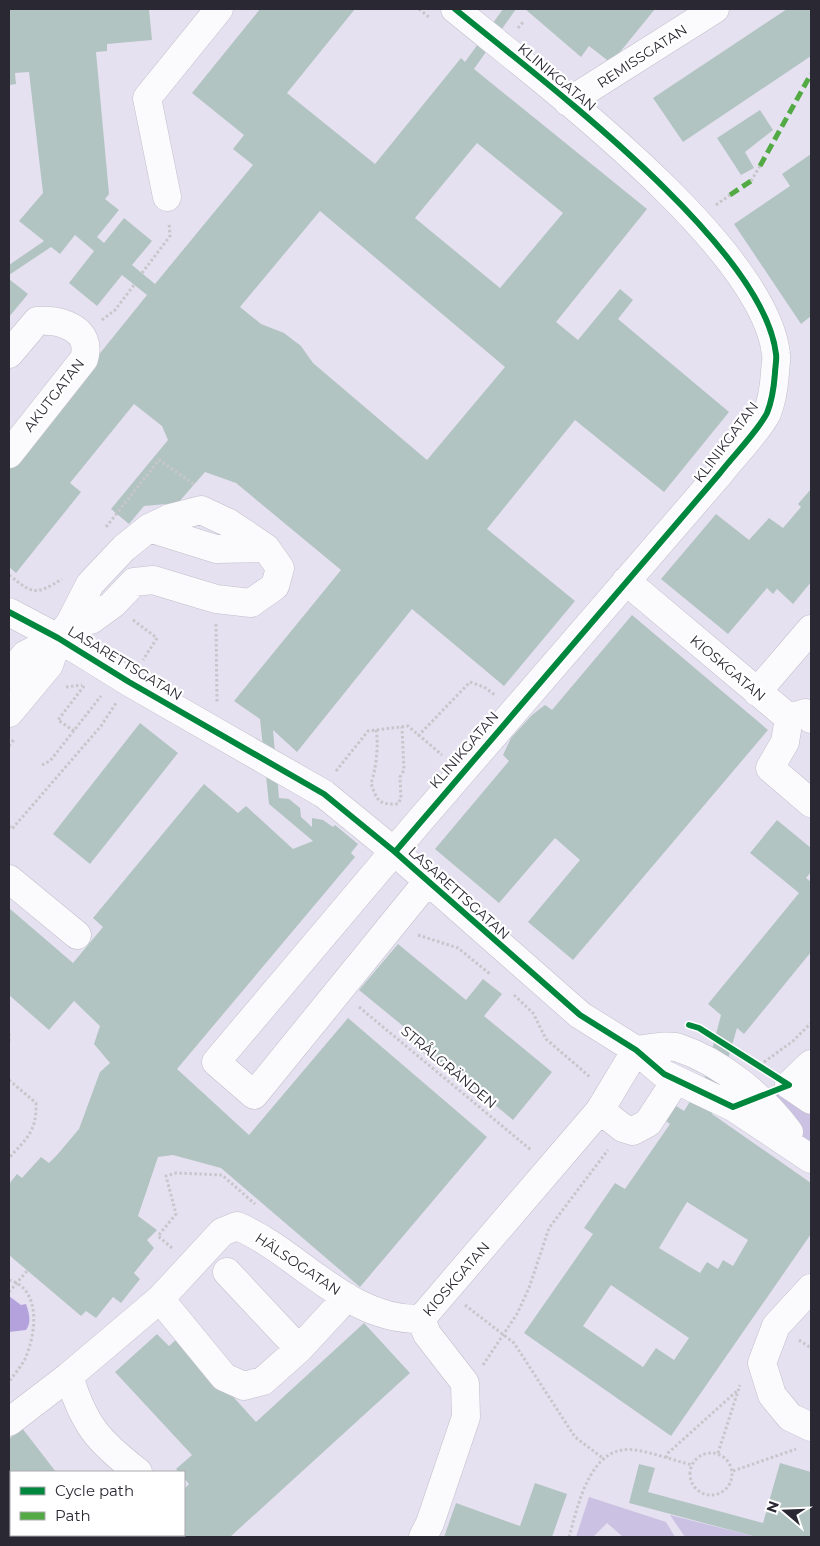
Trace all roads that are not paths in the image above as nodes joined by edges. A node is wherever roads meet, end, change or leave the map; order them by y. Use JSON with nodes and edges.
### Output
{"nodes":[{"id":1,"x":218,"y":9,"type":"edge"},
{"id":2,"x":715,"y":9,"type":"edge"},
{"id":3,"x":444,"y":15,"type":"edge"},
{"id":4,"x":568,"y":102,"type":"junction"},
{"id":5,"x":167,"y":196,"type":"road end"},
{"id":6,"x":9,"y":354,"type":"edge"},
{"id":7,"x":9,"y":454,"type":"edge"},
{"id":8,"x":626,"y":581,"type":"junction"},
{"id":9,"x":9,"y":612,"type":"edge"},
{"id":10,"x":64,"y":630,"type":"junction"},
{"id":11,"x":811,"y":630,"type":"edge"},
{"id":12,"x":9,"y":675,"type":"edge"},
{"id":13,"x":756,"y":692,"type":"junction"},
{"id":14,"x":9,"y":713,"type":"edge"},
{"id":15,"x":800,"y":718,"type":"edge"},
{"id":16,"x":811,"y":804,"type":"edge"},
{"id":17,"x":395,"y":852,"type":"junction"},
{"id":18,"x":9,"y":879,"type":"edge"},
{"id":19,"x":427,"y":882,"type":"junction"},
{"id":20,"x":77,"y":935,"type":"dead end"},
{"id":21,"x":636,"y":1050,"type":"junction"},
{"id":22,"x":811,"y":1064,"type":"edge"},
{"id":23,"x":676,"y":1080,"type":"junction"},
{"id":24,"x":794,"y":1089,"type":"edge"},
{"id":25,"x":600,"y":1110,"type":"junction"},
{"id":26,"x":808,"y":1156,"type":"edge"},
{"id":27,"x":227,"y":1272,"type":"dead end"},
{"id":28,"x":811,"y":1288,"type":"edge"},
{"id":29,"x":347,"y":1297,"type":"junction"},
{"id":30,"x":160,"y":1299,"type":"junction"},
{"id":31,"x":421,"y":1319,"type":"junction"},
{"id":32,"x":299,"y":1348,"type":"junction"},
{"id":33,"x":69,"y":1376,"type":"junction"},
{"id":34,"x":9,"y":1422,"type":"edge"},
{"id":35,"x":807,"y":1437,"type":"edge"},
{"id":36,"x":137,"y":1471,"type":"edge"},
{"id":37,"x":423,"y":1537,"type":"edge"}],
"edges":[{"from":1,"to":5,"type":"street"},
{"from":2,"to":4,"type":"street","name":"REMISSGATAN"},
{"from":3,"to":4,"type":"street","name":"KLINIKGATAN"},
{"from":4,"to":8,"type":"street","name":"KLINIKGATAN"},
{"from":6,"to":7,"type":"street","name":"AKUTGATAN"},
{"from":8,"to":13,"type":"street","name":"KIOSKGATAN"},
{"from":8,"to":17,"type":"street","name":"KLINIKGATAN"},
{"from":9,"to":10,"type":"street","name":"LASARETTSGATAN"},
{"from":10,"to":10,"type":"street"},
{"from":10,"to":12,"type":"street"},
{"from":10,"to":14,"type":"street"},
{"from":10,"to":17,"type":"street","name":"LASARETTSGATAN"},
{"from":11,"to":13,"type":"street"},
{"from":13,"to":15,"type":"street","name":"KIOSKGATAN"},
{"from":15,"to":16,"type":"street","name":"KIOSKGATAN"},
{"from":17,"to":19,"type":"street","name":"LASARETTSGATAN"},
{"from":17,"to":19,"type":"street","name":"KLINIKGATAN"},
{"from":18,"to":20,"type":"street"},
{"from":19,"to":21,"type":"street","name":"LASARETTSGATAN"},
{"from":21,"to":23,"type":"street","name":"LASARETTSGATAN"},
{"from":21,"to":25,"type":"street","name":"KIOSKGATAN"},
{"from":21,"to":26,"type":"street"},
{"from":22,"to":24,"type":"street"},
{"from":23,"to":25,"type":"street"},
{"from":23,"to":26,"type":"street","name":"LASARETTSGATAN"},
{"from":25,"to":31,"type":"street","name":"KIOSKGATAN"},
{"from":27,"to":32,"type":"street"},
{"from":28,"to":35,"type":"street"},
{"from":29,"to":30,"type":"street","name":"HÄLSOGATAN"},
{"from":29,"to":31,"type":"street","name":"HÄLSOGATAN"},
{"from":29,"to":32,"type":"street","name":"HÄLSOGATAN"},
{"from":30,"to":32,"type":"street","name":"HÄLSOGATAN"},
{"from":30,"to":33,"type":"street","name":"HÄLSOGATAN"},
{"from":31,"to":37,"type":"street","name":"KIOSKGATAN"},
{"from":33,"to":34,"type":"street","name":"HÄLSOGATAN"},
{"from":33,"to":36,"type":"street"}]}
